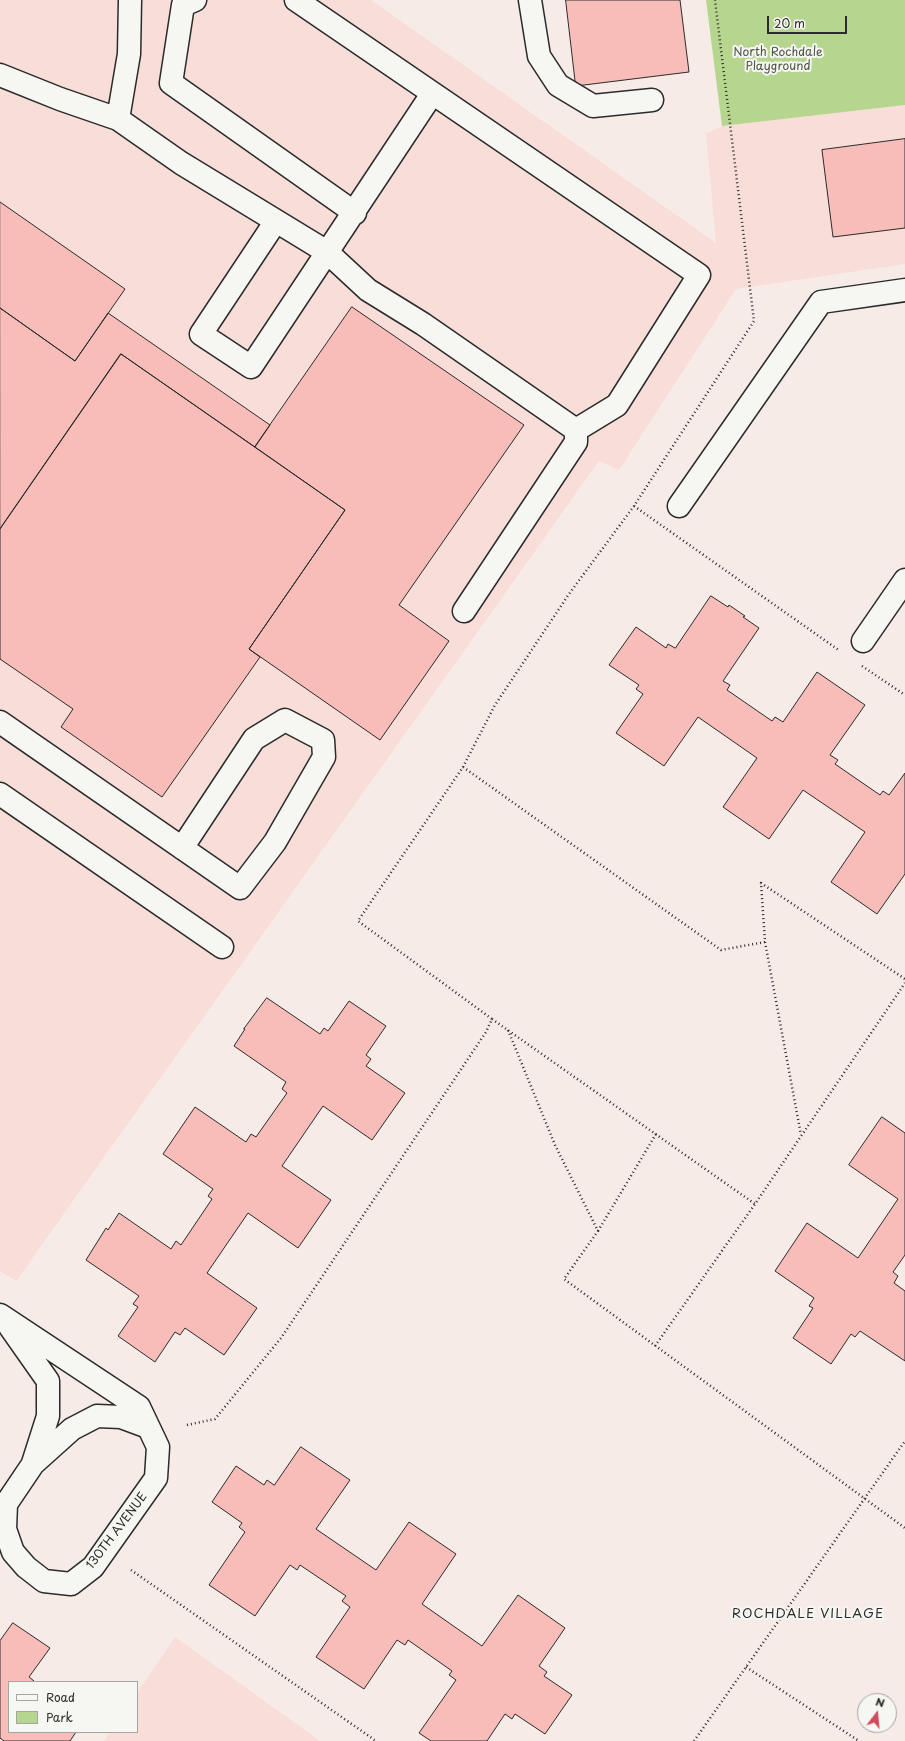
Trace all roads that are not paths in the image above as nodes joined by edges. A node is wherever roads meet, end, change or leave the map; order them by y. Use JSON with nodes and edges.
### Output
{"nodes":[{"id":1,"x":130,"y":0,"type":"edge"},
{"id":2,"x":195,"y":0,"type":"edge"},
{"id":3,"x":296,"y":0,"type":"edge"},
{"id":4,"x":530,"y":0,"type":"edge"},
{"id":5,"x":0,"y":75,"type":"edge"},
{"id":6,"x":432,"y":94,"type":"junction"},
{"id":7,"x":652,"y":100,"type":"dead end"},
{"id":8,"x":118,"y":119,"type":"junction"},
{"id":9,"x":355,"y":213,"type":"junction"},
{"id":10,"x":276,"y":221,"type":"junction"},
{"id":11,"x":327,"y":252,"type":"junction"},
{"id":12,"x":905,"y":290,"type":"edge"},
{"id":13,"x":576,"y":430,"type":"junction"},
{"id":14,"x":679,"y":506,"type":"dead end"},
{"id":15,"x":905,"y":580,"type":"edge"},
{"id":16,"x":464,"y":611,"type":"dead end"},
{"id":17,"x":863,"y":641,"type":"dead end"},
{"id":18,"x":0,"y":722,"type":"edge"},
{"id":19,"x":1,"y":797,"type":"edge"},
{"id":20,"x":182,"y":848,"type":"junction"},
{"id":21,"x":222,"y":947,"type":"dead end"},
{"id":22,"x":1,"y":1316,"type":"edge"},
{"id":23,"x":148,"y":1427,"type":"junction"},
{"id":24,"x":33,"y":1464,"type":"junction"}],
"edges":[{"from":1,"to":8,"type":"street"},
{"from":2,"to":9,"type":"street"},
{"from":3,"to":6,"type":"street"},
{"from":4,"to":7,"type":"street"},
{"from":5,"to":8,"type":"street"},
{"from":6,"to":9,"type":"street"},
{"from":6,"to":13,"type":"street"},
{"from":8,"to":10,"type":"street"},
{"from":9,"to":11,"type":"street"},
{"from":10,"to":11,"type":"street"},
{"from":10,"to":11,"type":"street"},
{"from":11,"to":13,"type":"street"},
{"from":12,"to":14,"type":"street"},
{"from":13,"to":16,"type":"street"},
{"from":15,"to":17,"type":"street"},
{"from":18,"to":20,"type":"street"},
{"from":19,"to":21,"type":"street"},
{"from":20,"to":20,"type":"street"},
{"from":22,"to":23,"type":"street","name":"130TH AVENUE"},
{"from":22,"to":24,"type":"street","name":"130TH AVENUE"},
{"from":23,"to":24,"type":"street","name":"130TH AVENUE"},
{"from":23,"to":24,"type":"street","name":"130TH AVENUE"}]}
